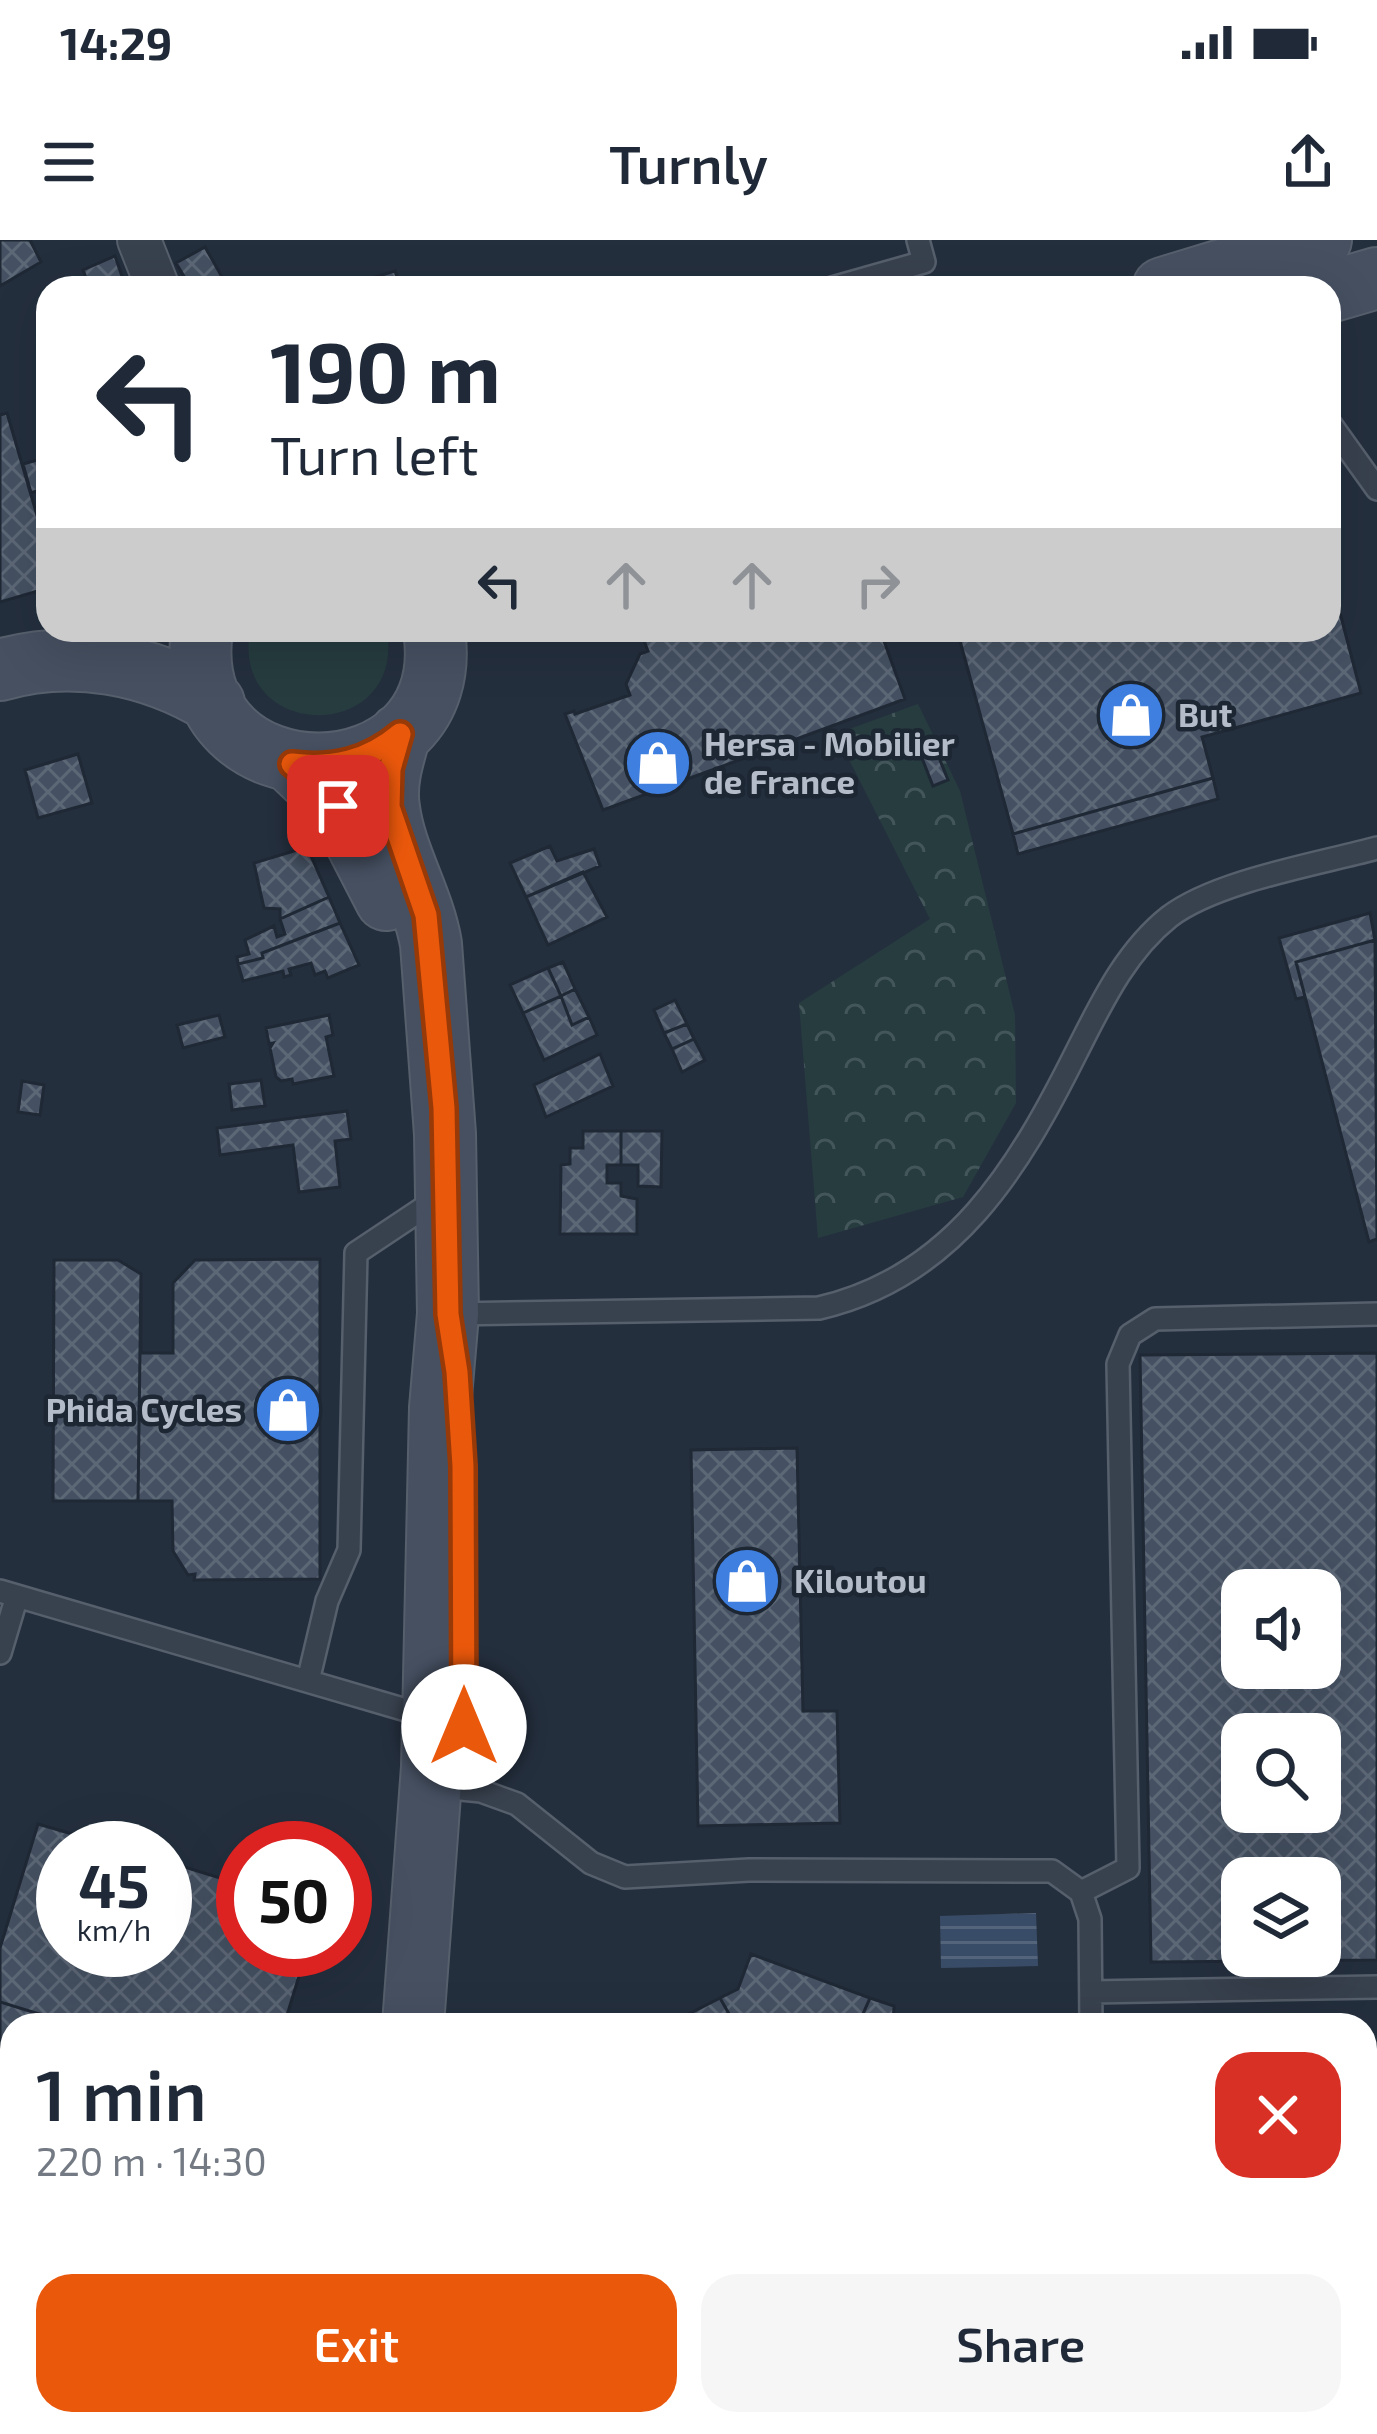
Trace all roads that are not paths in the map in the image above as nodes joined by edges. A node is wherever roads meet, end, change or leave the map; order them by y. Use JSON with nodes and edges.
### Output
{"nodes":[{"id":1,"x":140,"y":240,"type":"edge"},
{"id":2,"x":918,"y":240,"type":"edge"},
{"id":3,"x":1322,"y":240,"type":"edge"},
{"id":4,"x":154,"y":276,"type":"edge"},
{"id":5,"x":874,"y":276,"type":"edge"},
{"id":6,"x":1203,"y":276,"type":"edge"},
{"id":7,"x":1377,"y":278,"type":"edge"},
{"id":8,"x":1341,"y":288,"type":"edge"},
{"id":9,"x":1341,"y":439,"type":"edge"},
{"id":10,"x":1377,"y":489,"type":"edge"},
{"id":11,"x":36,"y":636,"type":"edge"},
{"id":12,"x":202,"y":642,"type":"edge"},
{"id":13,"x":435,"y":642,"type":"edge"},
{"id":14,"x":0,"y":645,"type":"edge"},
{"id":15,"x":111,"y":666,"type":"junction"},
{"id":16,"x":0,"y":670,"type":"edge"},
{"id":17,"x":0,"y":693,"type":"edge"},
{"id":18,"x":214,"y":703,"type":"junction"},
{"id":19,"x":400,"y":734,"type":"junction"},
{"id":20,"x":292,"y":764,"type":"junction"},
{"id":21,"x":1377,"y":848,"type":"edge"},
{"id":22,"x":435,"y":1022,"type":"junction"},
{"id":23,"x":447,"y":1193,"type":"junction"},
{"id":24,"x":448,"y":1314,"type":"junction"},
{"id":25,"x":1377,"y":1314,"type":"edge"},
{"id":26,"x":8,"y":1593,"type":"edge"},
{"id":27,"x":0,"y":1653,"type":"edge"},
{"id":28,"x":308,"y":1682,"type":"junction"},
{"id":29,"x":449,"y":1723,"type":"junction"},
{"id":30,"x":446,"y":1787,"type":"junction"},
{"id":31,"x":1081,"y":1892,"type":"junction"},
{"id":32,"x":1377,"y":1987,"type":"edge"},
{"id":33,"x":1091,"y":1992,"type":"junction"},
{"id":34,"x":415,"y":2013,"type":"edge"},
{"id":35,"x":444,"y":2013,"type":"edge"},
{"id":36,"x":1091,"y":2013,"type":"edge"}],
"edges":[{"from":1,"to":4,"type":"street"},
{"from":2,"to":5,"type":"lane"},
{"from":3,"to":6,"type":"main road"},
{"from":7,"to":8,"type":"main road"},
{"from":9,"to":10,"type":"lane"},
{"from":11,"to":14,"type":"main road"},
{"from":12,"to":18,"type":"main road"},
{"from":13,"to":19,"type":"main road"},
{"from":15,"to":16,"type":"main road"},
{"from":15,"to":17,"type":"lane"},
{"from":15,"to":18,"type":"main road"},
{"from":18,"to":20,"type":"main road"},
{"from":19,"to":20,"type":"main road"},
{"from":19,"to":22,"type":"main road"},
{"from":20,"to":22,"type":"main road"},
{"from":21,"to":24,"type":"lane"},
{"from":22,"to":23,"type":"main road"},
{"from":23,"to":24,"type":"main road"},
{"from":23,"to":28,"type":"lane"},
{"from":24,"to":29,"type":"main road"},
{"from":25,"to":31,"type":"lane"},
{"from":26,"to":27,"type":"lane"},
{"from":26,"to":28,"type":"lane"},
{"from":28,"to":29,"type":"lane"},
{"from":29,"to":30,"type":"main road"},
{"from":30,"to":31,"type":"lane"},
{"from":30,"to":34,"type":"main road"},
{"from":30,"to":35,"type":"main road"},
{"from":31,"to":33,"type":"lane"},
{"from":32,"to":33,"type":"lane"},
{"from":33,"to":36,"type":"lane"}]}
